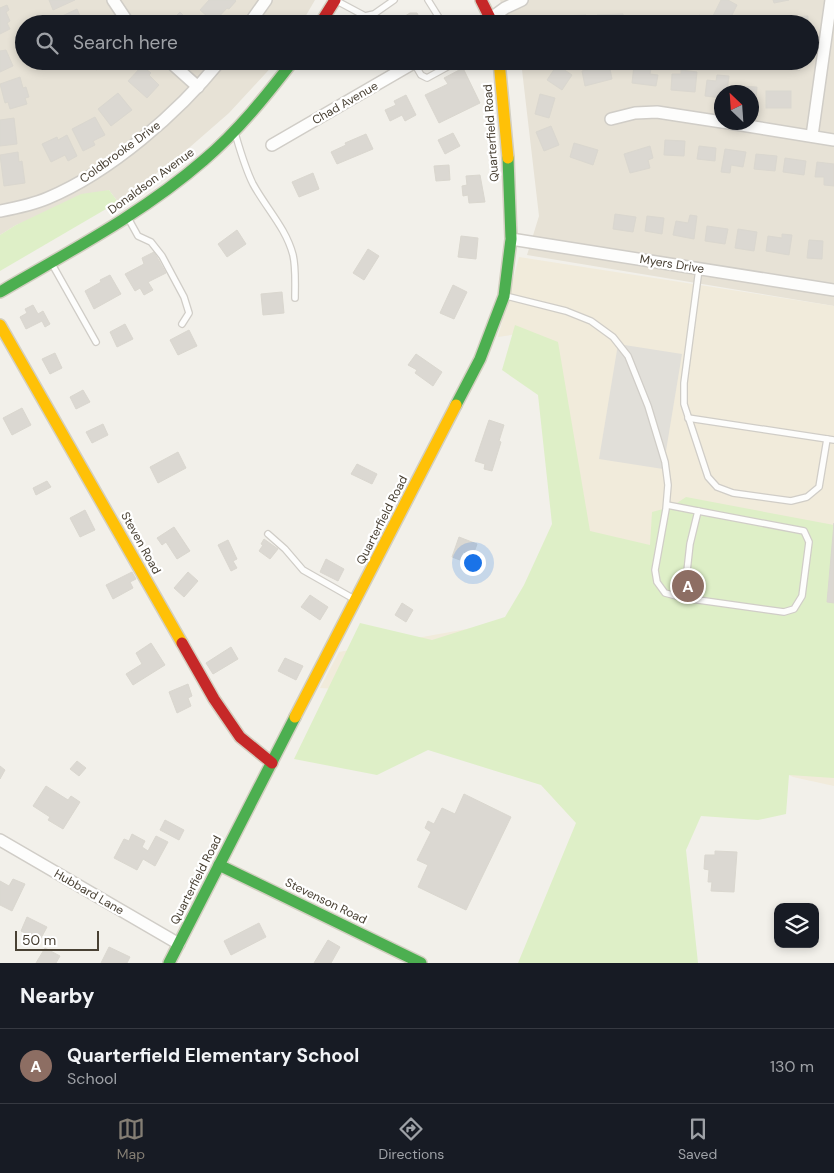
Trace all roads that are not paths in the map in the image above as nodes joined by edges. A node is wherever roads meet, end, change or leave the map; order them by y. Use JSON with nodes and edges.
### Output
{"nodes":[{"id":1,"x":113,"y":0,"type":"edge"},
{"id":2,"x":266,"y":0,"type":"edge"},
{"id":3,"x":335,"y":0,"type":"edge"},
{"id":4,"x":394,"y":0,"type":"edge"},
{"id":5,"x":428,"y":0,"type":"edge"},
{"id":6,"x":481,"y":0,"type":"edge"},
{"id":7,"x":522,"y":0,"type":"edge"},
{"id":8,"x":831,"y":0,"type":"edge"},
{"id":9,"x":123,"y":15,"type":"edge"},
{"id":10,"x":255,"y":15,"type":"edge"},
{"id":11,"x":326,"y":15,"type":"edge"},
{"id":12,"x":363,"y":15,"type":"edge"},
{"id":13,"x":370,"y":15,"type":"edge"},
{"id":14,"x":437,"y":15,"type":"edge"},
{"id":15,"x":486,"y":15,"type":"edge"},
{"id":16,"x":498,"y":15,"type":"edge"},
{"id":17,"x":179,"y":70,"type":"edge"},
{"id":18,"x":212,"y":70,"type":"edge"},
{"id":19,"x":286,"y":70,"type":"edge"},
{"id":20,"x":402,"y":70,"type":"edge"},
{"id":21,"x":419,"y":70,"type":"edge"},
{"id":22,"x":442,"y":70,"type":"edge"},
{"id":23,"x":498,"y":70,"type":"edge"},
{"id":24,"x":198,"y":87,"type":"junction"},
{"id":25,"x":611,"y":119,"type":"dead end"},
{"id":26,"x":714,"y":121,"type":"edge"},
{"id":27,"x":759,"y":128,"type":"edge"},
{"id":28,"x":234,"y":131,"type":"junction"},
{"id":29,"x":812,"y":136,"type":"junction"},
{"id":30,"x":834,"y":140,"type":"edge"},
{"id":31,"x":272,"y":144,"type":"dead end"},
{"id":32,"x":0,"y":211,"type":"edge"},
{"id":33,"x":127,"y":216,"type":"junction"},
{"id":34,"x":510,"y":239,"type":"junction"},
{"id":35,"x":51,"y":262,"type":"junction"},
{"id":36,"x":699,"y":269,"type":"junction"},
{"id":37,"x":834,"y":290,"type":"edge"},
{"id":38,"x":0,"y":292,"type":"edge"},
{"id":39,"x":504,"y":296,"type":"junction"},
{"id":40,"x":295,"y":298,"type":"dead end"},
{"id":41,"x":182,"y":324,"type":"dead end"},
{"id":42,"x":0,"y":325,"type":"edge"},
{"id":43,"x":96,"y":342,"type":"dead end"},
{"id":44,"x":688,"y":418,"type":"junction"},
{"id":45,"x":827,"y":439,"type":"junction"},
{"id":46,"x":834,"y":440,"type":"edge"},
{"id":47,"x":666,"y":505,"type":"junction"},
{"id":48,"x":698,"y":511,"type":"junction"},
{"id":49,"x":268,"y":534,"type":"dead end"},
{"id":50,"x":684,"y":598,"type":"junction"},
{"id":51,"x":356,"y":600,"type":"junction"},
{"id":52,"x":272,"y":763,"type":"junction"},
{"id":53,"x":0,"y":840,"type":"edge"},
{"id":54,"x":220,"y":865,"type":"junction"},
{"id":55,"x":179,"y":944,"type":"junction"},
{"id":56,"x":169,"y":963,"type":"edge"},
{"id":57,"x":421,"y":963,"type":"edge"}],
"edges":[{"from":1,"to":9,"type":"street"},
{"from":2,"to":10,"type":"street"},
{"from":3,"to":11,"type":"street"},
{"from":3,"to":12,"type":"lane"},
{"from":4,"to":13,"type":"lane"},
{"from":5,"to":14,"type":"lane"},
{"from":6,"to":15,"type":"street"},
{"from":7,"to":16,"type":"street"},
{"from":8,"to":29,"type":"street"},
{"from":17,"to":24,"type":"street"},
{"from":18,"to":24,"type":"street","name":"Coldbrooke Drive"},
{"from":19,"to":28,"type":"street","name":"Donaldson Avenue"},
{"from":20,"to":31,"type":"street","name":"Chad Avenue"},
{"from":21,"to":22,"type":"lane"},
{"from":23,"to":34,"type":"street","name":"Quarterfield Road"},
{"from":24,"to":32,"type":"street","name":"Coldbrooke Drive"},
{"from":25,"to":26,"type":"street"},
{"from":27,"to":29,"type":"street"},
{"from":28,"to":33,"type":"street","name":"Donaldson Avenue"},
{"from":28,"to":40,"type":"lane"},
{"from":29,"to":30,"type":"street"},
{"from":33,"to":35,"type":"street","name":"Donaldson Avenue"},
{"from":33,"to":41,"type":"lane"},
{"from":34,"to":36,"type":"street","name":"Myers Drive"},
{"from":34,"to":39,"type":"street","name":"Quarterfield Road"},
{"from":35,"to":38,"type":"street","name":"Donaldson Avenue"},
{"from":35,"to":43,"type":"lane"},
{"from":36,"to":37,"type":"street","name":"Myers Drive"},
{"from":36,"to":44,"type":"lane"},
{"from":39,"to":47,"type":"lane"},
{"from":39,"to":51,"type":"street","name":"Quarterfield Road"},
{"from":42,"to":52,"type":"street","name":"Steven Road"},
{"from":44,"to":45,"type":"lane"},
{"from":44,"to":45,"type":"lane"},
{"from":45,"to":46,"type":"lane"},
{"from":47,"to":48,"type":"lane"},
{"from":47,"to":50,"type":"lane"},
{"from":48,"to":50,"type":"lane"},
{"from":48,"to":50,"type":"lane"},
{"from":49,"to":51,"type":"lane"},
{"from":51,"to":52,"type":"street","name":"Quarterfield Road"},
{"from":52,"to":54,"type":"street","name":"Quarterfield Road"},
{"from":53,"to":55,"type":"street","name":"Hubbard Lane"},
{"from":54,"to":55,"type":"street","name":"Quarterfield Road"},
{"from":54,"to":57,"type":"street","name":"Stevenson Road"},
{"from":55,"to":56,"type":"street","name":"Quarterfield Road"}]}
